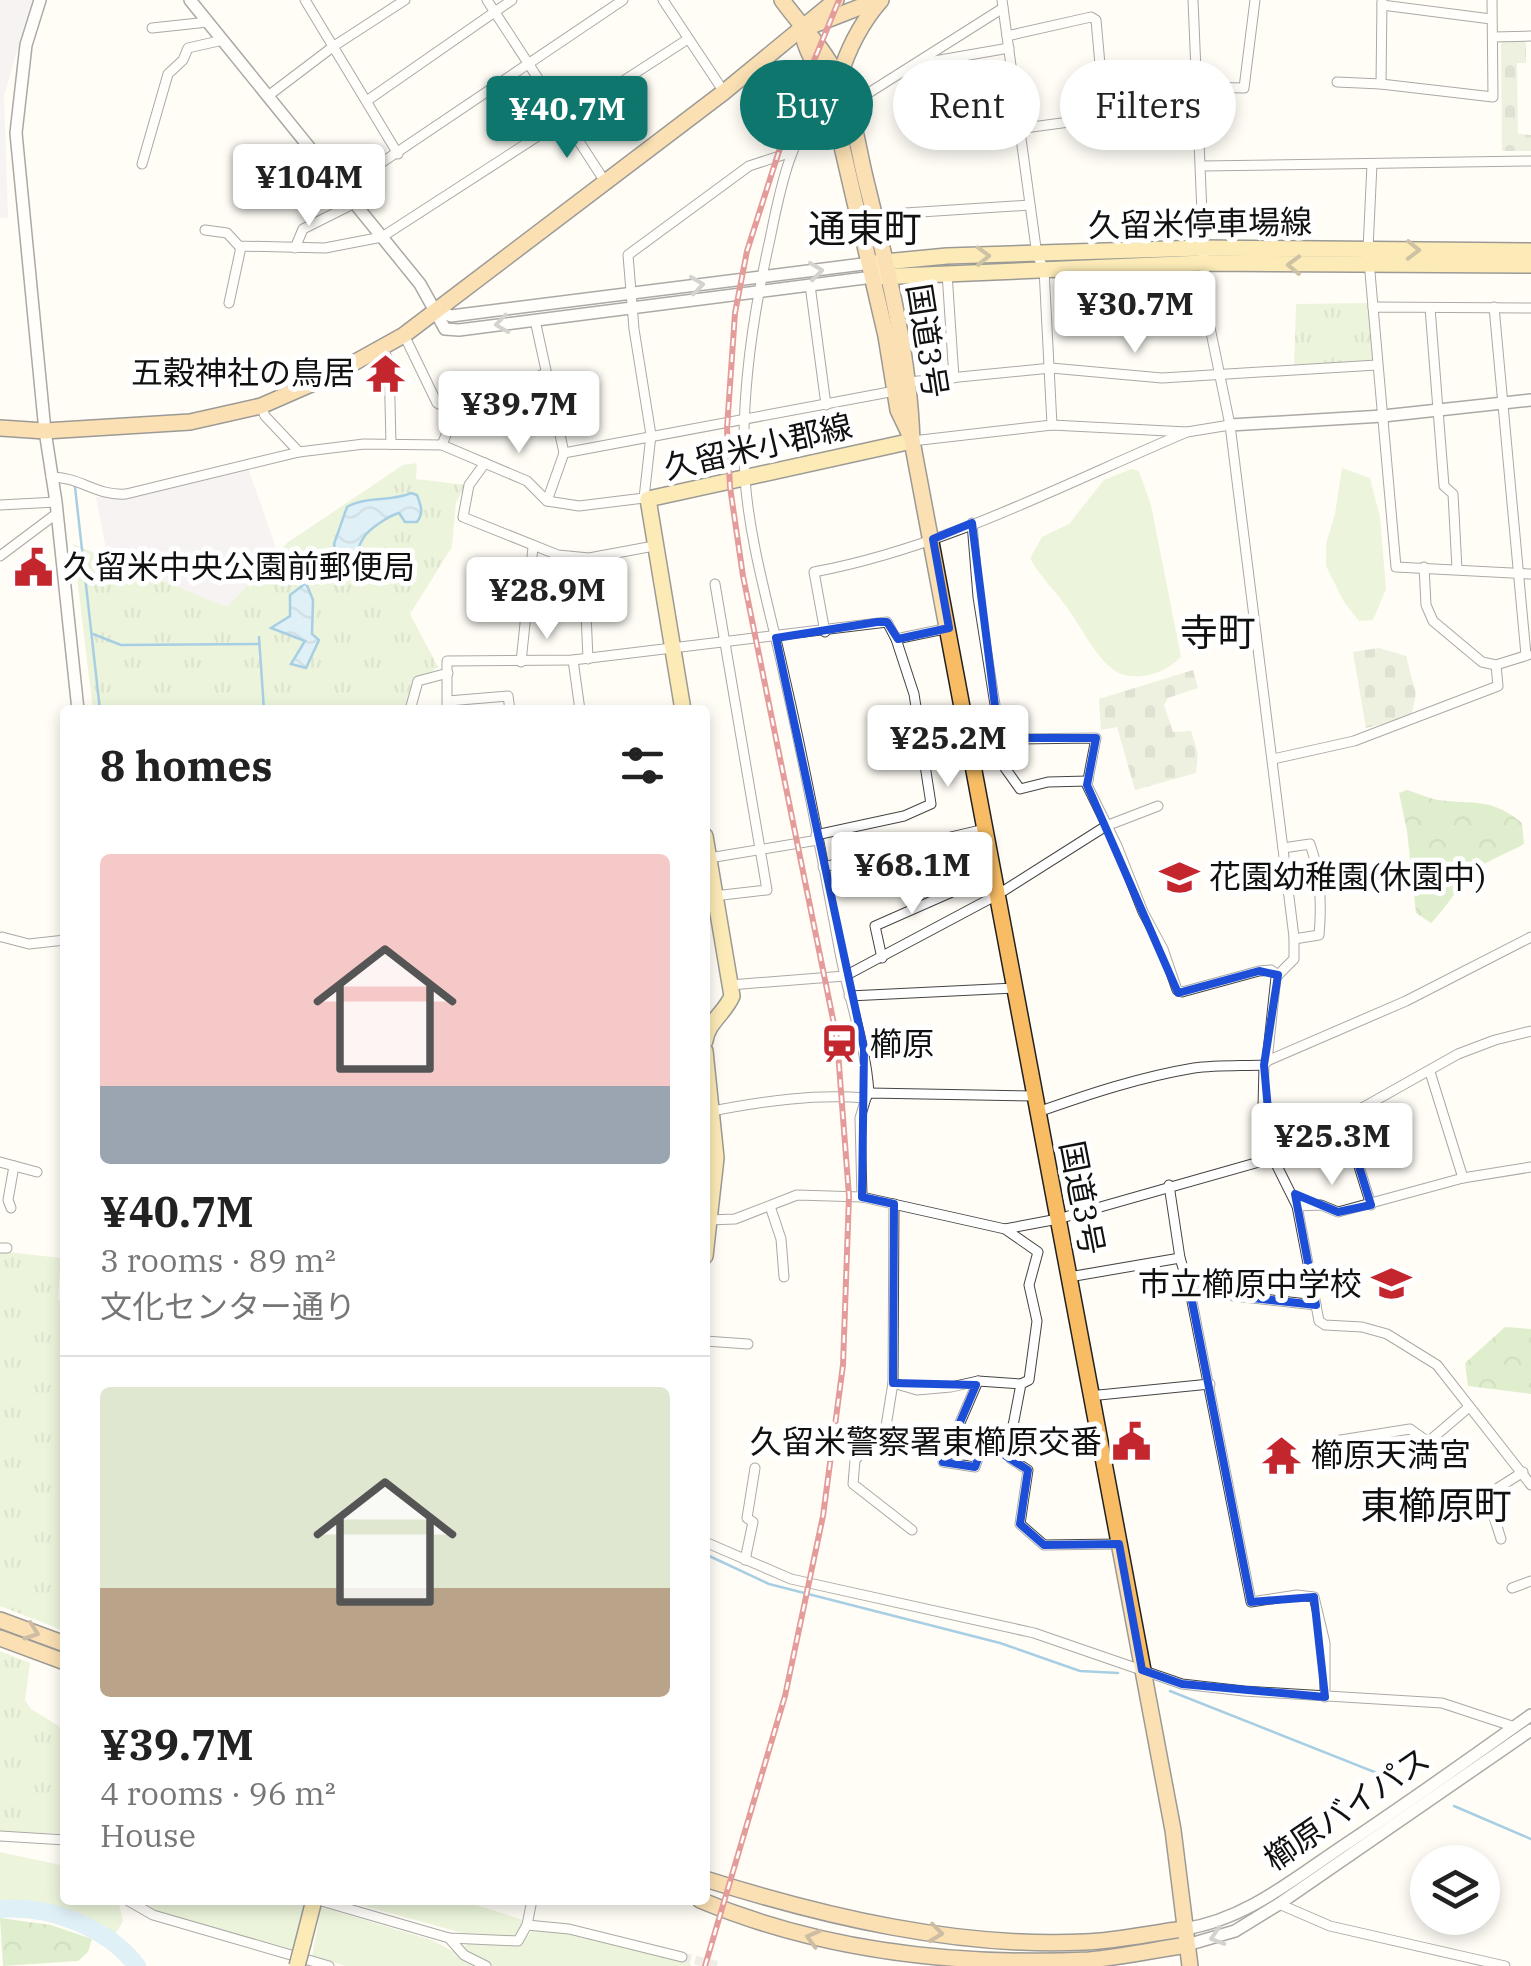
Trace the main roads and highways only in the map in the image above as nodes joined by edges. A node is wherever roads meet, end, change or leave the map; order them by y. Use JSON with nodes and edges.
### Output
{"nodes":[{"id":1,"x":782,"y":0,"type":"edge"},
{"id":2,"x":836,"y":0,"type":"edge"},
{"id":3,"x":880,"y":0,"type":"edge"},
{"id":4,"x":802,"y":29,"type":"junction"},
{"id":5,"x":827,"y":60,"type":"edge"},
{"id":6,"x":844,"y":60,"type":"edge"},
{"id":7,"x":858,"y":150,"type":"edge"},
{"id":8,"x":1531,"y":251,"type":"edge"},
{"id":9,"x":1203,"y":256,"type":"junction"},
{"id":10,"x":1040,"y":262,"type":"junction"},
{"id":11,"x":1531,"y":265,"type":"edge"},
{"id":12,"x":879,"y":269,"type":"junction"},
{"id":13,"x":0,"y":428,"type":"edge"},
{"id":14,"x":912,"y":441,"type":"junction"},
{"id":15,"x":682,"y":705,"type":"edge"},
{"id":16,"x":710,"y":896,"type":"edge"},
{"id":17,"x":713,"y":931,"type":"edge"},
{"id":18,"x":710,"y":1026,"type":"edge"},
{"id":19,"x":710,"y":1102,"type":"edge"},
{"id":20,"x":710,"y":1211,"type":"edge"},
{"id":21,"x":0,"y":1620,"type":"edge"},
{"id":22,"x":0,"y":1638,"type":"edge"},
{"id":23,"x":60,"y":1642,"type":"edge"},
{"id":24,"x":60,"y":1660,"type":"edge"},
{"id":25,"x":710,"y":1880,"type":"edge"},
{"id":26,"x":710,"y":1903,"type":"edge"},
{"id":27,"x":314,"y":1905,"type":"edge"},
{"id":28,"x":1186,"y":1937,"type":"junction"},
{"id":29,"x":297,"y":1966,"type":"edge"},
{"id":30,"x":1190,"y":1966,"type":"edge"}],
"edges":[{"from":1,"to":4,"type":"highway","name":"国道3号"},
{"from":2,"to":4,"type":"highway"},
{"from":3,"to":4,"type":"highway"},
{"from":3,"to":6,"type":"highway"},
{"from":4,"to":5,"type":"highway","name":"国道3号"},
{"from":4,"to":12,"type":"highway","name":"国道3号"},
{"from":4,"to":13,"type":"highway"},
{"from":7,"to":12,"type":"highway","name":"国道3号"},
{"from":9,"to":8,"type":"main road","name":"久留米停車場線","one_way":true},
{"from":9,"to":10,"type":"main road","name":"久留米停車場線"},
{"from":11,"to":9,"type":"main road","name":"久留米停車場線","one_way":true},
{"from":12,"to":10,"type":"main road","name":"久留米停車場線","one_way":true},
{"from":10,"to":12,"type":"main road","name":"久留米停車場線"},
{"from":12,"to":14,"type":"highway","name":"国道3号"},
{"from":14,"to":15,"type":"main road","name":"久留米小郡線"},
{"from":14,"to":28,"type":"highway","name":"国道3号"},
{"from":16,"to":17,"type":"main road"},
{"from":17,"to":18,"type":"main road"},
{"from":19,"to":20,"type":"main road"},
{"from":21,"to":23,"type":"highway","one_way":true},
{"from":22,"to":24,"type":"highway"},
{"from":25,"to":28,"type":"highway","one_way":true},
{"from":28,"to":26,"type":"highway","one_way":true},
{"from":27,"to":29,"type":"main road","bridge":true},
{"from":28,"to":30,"type":"highway","name":"国道3号"}]}
